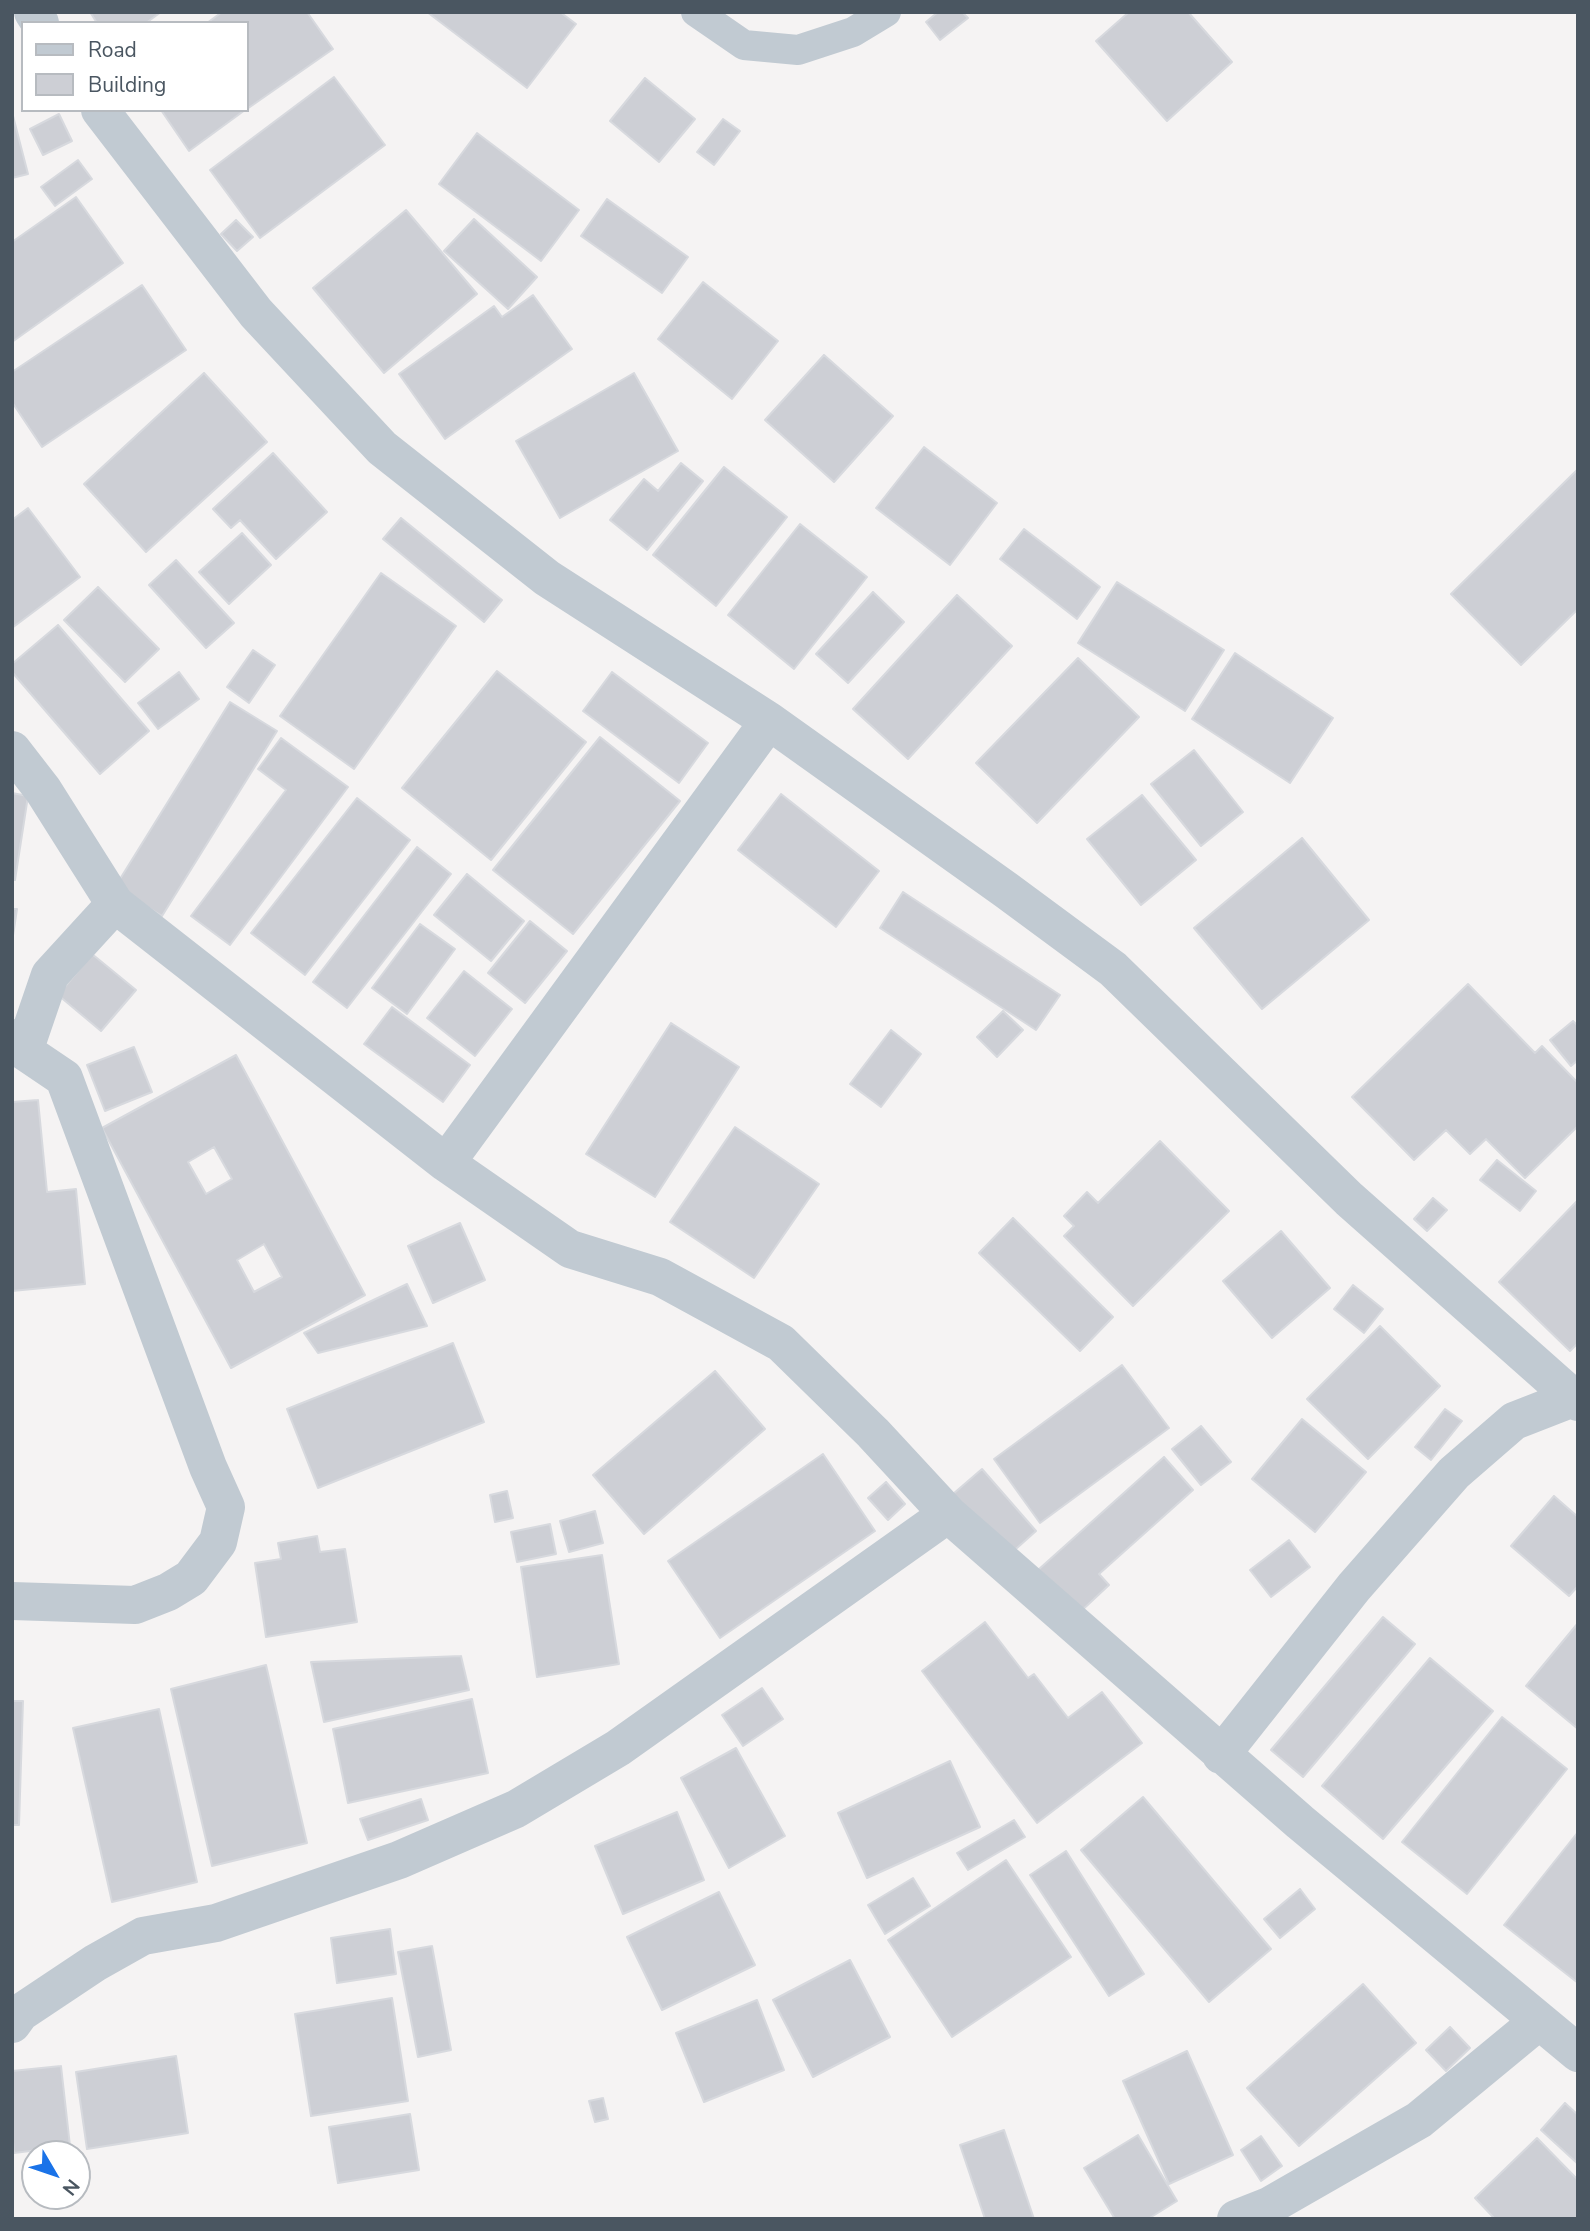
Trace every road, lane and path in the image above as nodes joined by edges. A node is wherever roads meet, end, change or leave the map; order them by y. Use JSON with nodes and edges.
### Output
{"nodes":[{"id":1,"x":696,"y":12,"type":"edge"},
{"id":2,"x":886,"y":12,"type":"edge"},
{"id":3,"x":102,"y":112,"type":"edge"},
{"id":4,"x":769,"y":721,"type":"junction"},
{"id":5,"x":12,"y":750,"type":"edge"},
{"id":6,"x":115,"y":904,"type":"junction"},
{"id":7,"x":18,"y":1045,"type":"edge"},
{"id":8,"x":446,"y":1163,"type":"junction"},
{"id":9,"x":1576,"y":1398,"type":"edge"},
{"id":10,"x":948,"y":1514,"type":"junction"},
{"id":11,"x":12,"y":1601,"type":"edge"},
{"id":12,"x":1222,"y":1755,"type":"junction"},
{"id":13,"x":1539,"y":2021,"type":"junction"},
{"id":14,"x":12,"y":2024,"type":"edge"},
{"id":15,"x":1578,"y":2053,"type":"edge"},
{"id":16,"x":1259,"y":2214,"type":"edge"}],
"edges":[{"from":1,"to":2,"type":"lane"},
{"from":3,"to":4,"type":"street"},
{"from":4,"to":8,"type":"street"},
{"from":4,"to":9,"type":"street"},
{"from":5,"to":6,"type":"street"},
{"from":6,"to":7,"type":"street"},
{"from":6,"to":8,"type":"street"},
{"from":7,"to":11,"type":"street"},
{"from":8,"to":10,"type":"street"},
{"from":9,"to":12,"type":"street"},
{"from":10,"to":12,"type":"street"},
{"from":10,"to":14,"type":"street"},
{"from":12,"to":13,"type":"street"},
{"from":13,"to":15,"type":"street"},
{"from":13,"to":16,"type":"street"}]}
